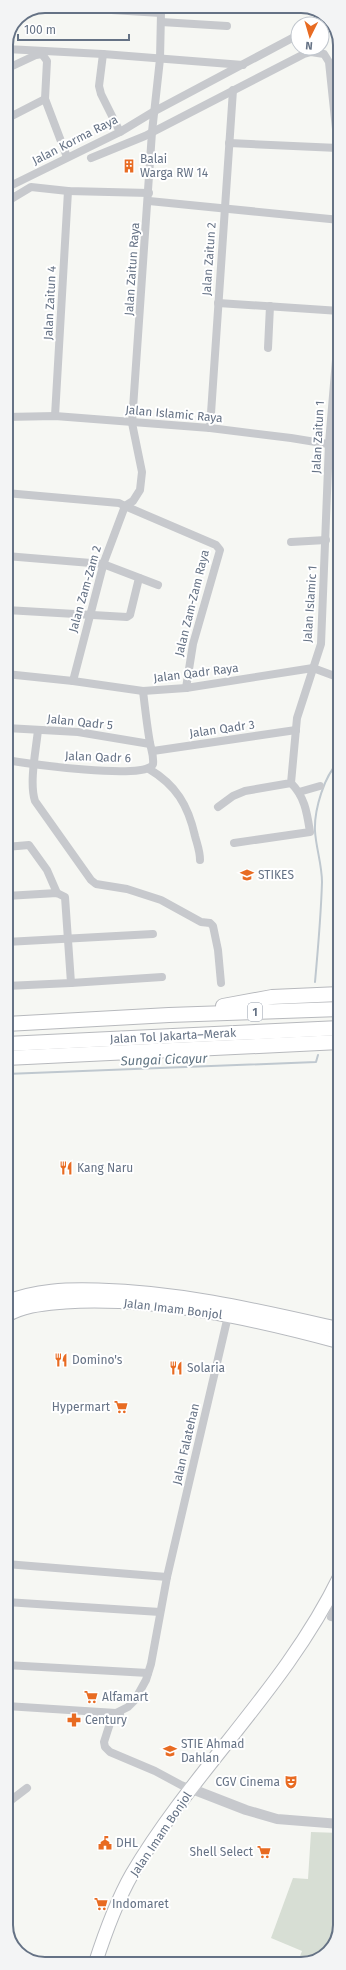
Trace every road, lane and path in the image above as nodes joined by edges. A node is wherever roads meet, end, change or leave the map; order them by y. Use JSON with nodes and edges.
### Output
{"nodes":[{"id":1,"x":161,"y":13,"type":"edge"},
{"id":2,"x":166,"y":13,"type":"edge"},
{"id":3,"x":227,"y":26,"type":"dead end"},
{"id":4,"x":290,"y":39,"type":"edge"},
{"id":5,"x":13,"y":50,"type":"edge"},
{"id":6,"x":42,"y":53,"type":"junction"},
{"id":7,"x":103,"y":54,"type":"junction"},
{"id":8,"x":159,"y":58,"type":"junction"},
{"id":9,"x":244,"y":65,"type":"junction"},
{"id":10,"x":13,"y":66,"type":"edge"},
{"id":11,"x":233,"y":90,"type":"junction"},
{"id":12,"x":333,"y":96,"type":"edge"},
{"id":13,"x":45,"y":99,"type":"junction"},
{"id":14,"x":155,"y":113,"type":"junction"},
{"id":15,"x":13,"y":115,"type":"edge"},
{"id":16,"x":120,"y":132,"type":"junction"},
{"id":17,"x":152,"y":132,"type":"junction"},
{"id":18,"x":229,"y":143,"type":"junction"},
{"id":19,"x":333,"y":148,"type":"edge"},
{"id":20,"x":68,"y":157,"type":"junction"},
{"id":21,"x":91,"y":158,"type":"dead end"},
{"id":22,"x":13,"y":184,"type":"edge"},
{"id":23,"x":68,"y":191,"type":"junction"},
{"id":24,"x":149,"y":197,"type":"junction"},
{"id":25,"x":13,"y":198,"type":"edge"},
{"id":26,"x":225,"y":207,"type":"junction"},
{"id":27,"x":333,"y":219,"type":"edge"},
{"id":28,"x":218,"y":303,"type":"junction"},
{"id":29,"x":270,"y":306,"type":"junction"},
{"id":30,"x":333,"y":310,"type":"edge"},
{"id":31,"x":268,"y":348,"type":"dead end"},
{"id":32,"x":333,"y":395,"type":"edge"},
{"id":33,"x":55,"y":416,"type":"junction"},
{"id":34,"x":13,"y":417,"type":"edge"},
{"id":35,"x":132,"y":423,"type":"junction"},
{"id":36,"x":210,"y":428,"type":"junction"},
{"id":37,"x":329,"y":443,"type":"junction"},
{"id":38,"x":333,"y":444,"type":"edge"},
{"id":39,"x":13,"y":494,"type":"edge"},
{"id":40,"x":126,"y":506,"type":"junction"},
{"id":41,"x":326,"y":540,"type":"junction"},
{"id":42,"x":291,"y":542,"type":"dead end"},
{"id":43,"x":13,"y":557,"type":"edge"},
{"id":44,"x":103,"y":564,"type":"junction"},
{"id":45,"x":139,"y":578,"type":"junction"},
{"id":46,"x":158,"y":585,"type":"dead end"},
{"id":47,"x":13,"y":610,"type":"edge"},
{"id":48,"x":90,"y":616,"type":"junction"},
{"id":49,"x":312,"y":668,"type":"junction"},
{"id":50,"x":13,"y":675,"type":"edge"},
{"id":51,"x":333,"y":676,"type":"edge"},
{"id":52,"x":73,"y":681,"type":"junction"},
{"id":53,"x":186,"y":688,"type":"junction"},
{"id":54,"x":143,"y":691,"type":"junction"},
{"id":55,"x":13,"y":728,"type":"edge"},
{"id":56,"x":38,"y":730,"type":"junction"},
{"id":57,"x":296,"y":730,"type":"junction"},
{"id":58,"x":151,"y":748,"type":"junction"},
{"id":59,"x":13,"y":761,"type":"edge"},
{"id":60,"x":37,"y":766,"type":"junction"},
{"id":61,"x":151,"y":766,"type":"junction"},
{"id":62,"x":291,"y":783,"type":"junction"},
{"id":63,"x":320,"y":786,"type":"dead end"},
{"id":64,"x":299,"y":792,"type":"junction"},
{"id":65,"x":218,"y":807,"type":"dead end"},
{"id":66,"x":234,"y":843,"type":"dead end"},
{"id":67,"x":13,"y":845,"type":"edge"},
{"id":68,"x":200,"y":860,"type":"dead end"},
{"id":69,"x":57,"y":893,"type":"junction"},
{"id":70,"x":13,"y":896,"type":"edge"},
{"id":71,"x":154,"y":934,"type":"dead end"},
{"id":72,"x":69,"y":940,"type":"junction"},
{"id":73,"x":13,"y":942,"type":"edge"},
{"id":74,"x":162,"y":977,"type":"dead end"},
{"id":75,"x":72,"y":982,"type":"junction"},
{"id":76,"x":222,"y":983,"type":"dead end"},
{"id":77,"x":13,"y":986,"type":"edge"},
{"id":78,"x":333,"y":994,"type":"edge"},
{"id":79,"x":333,"y":1009,"type":"edge"},
{"id":80,"x":169,"y":1015,"type":"junction"},
{"id":81,"x":13,"y":1024,"type":"edge"},
{"id":82,"x":333,"y":1028,"type":"edge"},
{"id":83,"x":333,"y":1042,"type":"edge"},
{"id":84,"x":13,"y":1044,"type":"edge"},
{"id":85,"x":272,"y":1045,"type":"junction"},
{"id":86,"x":333,"y":1047,"type":"edge"},
{"id":87,"x":13,"y":1058,"type":"edge"},
{"id":88,"x":157,"y":1299,"type":"junction"},
{"id":89,"x":13,"y":1310,"type":"edge"},
{"id":90,"x":228,"y":1316,"type":"junction"},
{"id":91,"x":333,"y":1327,"type":"edge"},
{"id":92,"x":333,"y":1340,"type":"edge"},
{"id":93,"x":13,"y":1565,"type":"edge"},
{"id":94,"x":167,"y":1577,"type":"junction"},
{"id":95,"x":13,"y":1602,"type":"edge"},
{"id":96,"x":333,"y":1602,"type":"edge"},
{"id":97,"x":159,"y":1612,"type":"junction"},
{"id":98,"x":325,"y":1617,"type":"junction"},
{"id":99,"x":333,"y":1618,"type":"edge"},
{"id":100,"x":13,"y":1665,"type":"edge"},
{"id":101,"x":147,"y":1673,"type":"junction"},
{"id":102,"x":13,"y":1706,"type":"edge"},
{"id":103,"x":27,"y":1788,"type":"dead end"},
{"id":104,"x":192,"y":1789,"type":"junction"},
{"id":105,"x":13,"y":1799,"type":"edge"},
{"id":106,"x":333,"y":1823,"type":"edge"},
{"id":107,"x":97,"y":1957,"type":"edge"}],
"edges":[{"from":1,"to":8,"type":"street","name":"Jalan Zaitun Raya"},
{"from":2,"to":3,"type":"street"},
{"from":4,"to":9,"type":"street","name":"Jalan Korma Raya"},
{"from":5,"to":6,"type":"street"},
{"from":6,"to":7,"type":"street"},
{"from":6,"to":10,"type":"street"},
{"from":6,"to":13,"type":"street"},
{"from":7,"to":8,"type":"street"},
{"from":7,"to":16,"type":"street"},
{"from":8,"to":9,"type":"street"},
{"from":8,"to":14,"type":"street","name":"Jalan Zaitun Raya"},
{"from":9,"to":14,"type":"street","name":"Jalan Korma Raya"},
{"from":11,"to":12,"type":"street"},
{"from":11,"to":17,"type":"street"},
{"from":11,"to":18,"type":"street","name":"Jalan Zaitun 2"},
{"from":13,"to":15,"type":"street"},
{"from":13,"to":20,"type":"street"},
{"from":14,"to":16,"type":"street","name":"Jalan Korma Raya"},
{"from":14,"to":17,"type":"street","name":"Jalan Zaitun Raya"},
{"from":16,"to":20,"type":"street","name":"Jalan Korma Raya"},
{"from":17,"to":21,"type":"street"},
{"from":17,"to":24,"type":"street","name":"Jalan Zaitun Raya"},
{"from":18,"to":19,"type":"street"},
{"from":18,"to":26,"type":"street","name":"Jalan Zaitun 2"},
{"from":20,"to":22,"type":"street","name":"Jalan Korma Raya"},
{"from":23,"to":24,"type":"street"},
{"from":23,"to":25,"type":"street"},
{"from":23,"to":33,"type":"street","name":"Jalan Zaitun 4"},
{"from":24,"to":26,"type":"street"},
{"from":24,"to":35,"type":"street","name":"Jalan Zaitun Raya"},
{"from":26,"to":27,"type":"street"},
{"from":26,"to":28,"type":"street","name":"Jalan Zaitun 2"},
{"from":28,"to":29,"type":"street","name":"Jalan Zaitun 1"},
{"from":28,"to":36,"type":"street","name":"Jalan Zaitun 2"},
{"from":29,"to":30,"type":"street","name":"Jalan Zaitun 1"},
{"from":29,"to":31,"type":"street"},
{"from":32,"to":37,"type":"street","name":"Jalan Zaitun 1"},
{"from":33,"to":34,"type":"street","name":"Jalan Islamic Raya"},
{"from":33,"to":35,"type":"street","name":"Jalan Islamic Raya"},
{"from":35,"to":36,"type":"street","name":"Jalan Islamic Raya"},
{"from":35,"to":40,"type":"street"},
{"from":36,"to":37,"type":"street","name":"Jalan Islamic Raya"},
{"from":37,"to":38,"type":"street","name":"Jalan Islamic Raya"},
{"from":37,"to":41,"type":"street","name":"Jalan Zaitun 1"},
{"from":39,"to":40,"type":"street"},
{"from":40,"to":44,"type":"street","name":"Jalan Zam-Zam 2"},
{"from":40,"to":53,"type":"street","name":"Jalan Zam-Zam Raya"},
{"from":41,"to":42,"type":"street"},
{"from":41,"to":49,"type":"street","name":"Jalan Islamic 1"},
{"from":43,"to":44,"type":"street"},
{"from":44,"to":45,"type":"street"},
{"from":44,"to":48,"type":"street","name":"Jalan Zam-Zam 2"},
{"from":45,"to":46,"type":"street"},
{"from":45,"to":48,"type":"street"},
{"from":47,"to":48,"type":"street"},
{"from":48,"to":52,"type":"street","name":"Jalan Zam-Zam 2"},
{"from":49,"to":51,"type":"street","name":"Jalan Qadr Raya"},
{"from":49,"to":53,"type":"street","name":"Jalan Qadr Raya"},
{"from":49,"to":57,"type":"street","name":"Jalan Islamic 1"},
{"from":50,"to":52,"type":"street","name":"Jalan Qadr Raya"},
{"from":52,"to":54,"type":"street","name":"Jalan Qadr Raya"},
{"from":53,"to":54,"type":"street","name":"Jalan Qadr Raya"},
{"from":54,"to":58,"type":"street"},
{"from":55,"to":56,"type":"street","name":"Jalan Qadr 5"},
{"from":56,"to":58,"type":"street","name":"Jalan Qadr 5"},
{"from":56,"to":60,"type":"street"},
{"from":57,"to":58,"type":"street","name":"Jalan Qadr 3"},
{"from":57,"to":62,"type":"street","name":"Jalan Islamic 1"},
{"from":58,"to":61,"type":"street"},
{"from":59,"to":60,"type":"street","name":"Jalan Qadr 6"},
{"from":60,"to":61,"type":"street","name":"Jalan Qadr 6"},
{"from":60,"to":76,"type":"street"},
{"from":61,"to":68,"type":"street"},
{"from":62,"to":64,"type":"street"},
{"from":62,"to":65,"type":"street"},
{"from":63,"to":64,"type":"street"},
{"from":64,"to":66,"type":"street"},
{"from":67,"to":69,"type":"street"},
{"from":69,"to":70,"type":"street"},
{"from":69,"to":72,"type":"street"},
{"from":71,"to":72,"type":"street"},
{"from":72,"to":73,"type":"street"},
{"from":72,"to":75,"type":"street"},
{"from":74,"to":75,"type":"street"},
{"from":75,"to":77,"type":"street"},
{"from":78,"to":80,"type":"highway"},
{"from":79,"to":80,"type":"highway","name":"Jalan Tol Jakarta–Merak","number":"1"},
{"from":80,"to":81,"type":"highway","name":"Jalan Tol Jakarta–Merak","number":"1"},
{"from":82,"to":84,"type":"highway","name":"Jalan Tol Jakarta–Merak","number":"1"},
{"from":83,"to":85,"type":"highway"},
{"from":85,"to":86,"type":"highway"},
{"from":85,"to":87,"type":"highway"},
{"from":88,"to":89,"type":"main road","name":"Jalan Imam Bonjol"},
{"from":88,"to":90,"type":"main road","name":"Jalan Imam Bonjol"},
{"from":88,"to":91,"type":"main road","name":"Jalan Imam Bonjol"},
{"from":90,"to":92,"type":"main road","name":"Jalan Imam Bonjol"},
{"from":90,"to":94,"type":"street","name":"Jalan Falatehan"},
{"from":93,"to":94,"type":"street"},
{"from":94,"to":97,"type":"street","name":"Jalan Falatehan"},
{"from":95,"to":97,"type":"street"},
{"from":96,"to":98,"type":"main road","name":"Jalan Imam Bonjol"},
{"from":97,"to":101,"type":"street","name":"Jalan Falatehan"},
{"from":98,"to":99,"type":"street"},
{"from":98,"to":104,"type":"main road","name":"Jalan Imam Bonjol"},
{"from":100,"to":101,"type":"street"},
{"from":101,"to":102,"type":"street"},
{"from":101,"to":104,"type":"street"},
{"from":103,"to":105,"type":"street"},
{"from":104,"to":106,"type":"street"},
{"from":104,"to":107,"type":"main road","name":"Jalan Imam Bonjol"}]}
